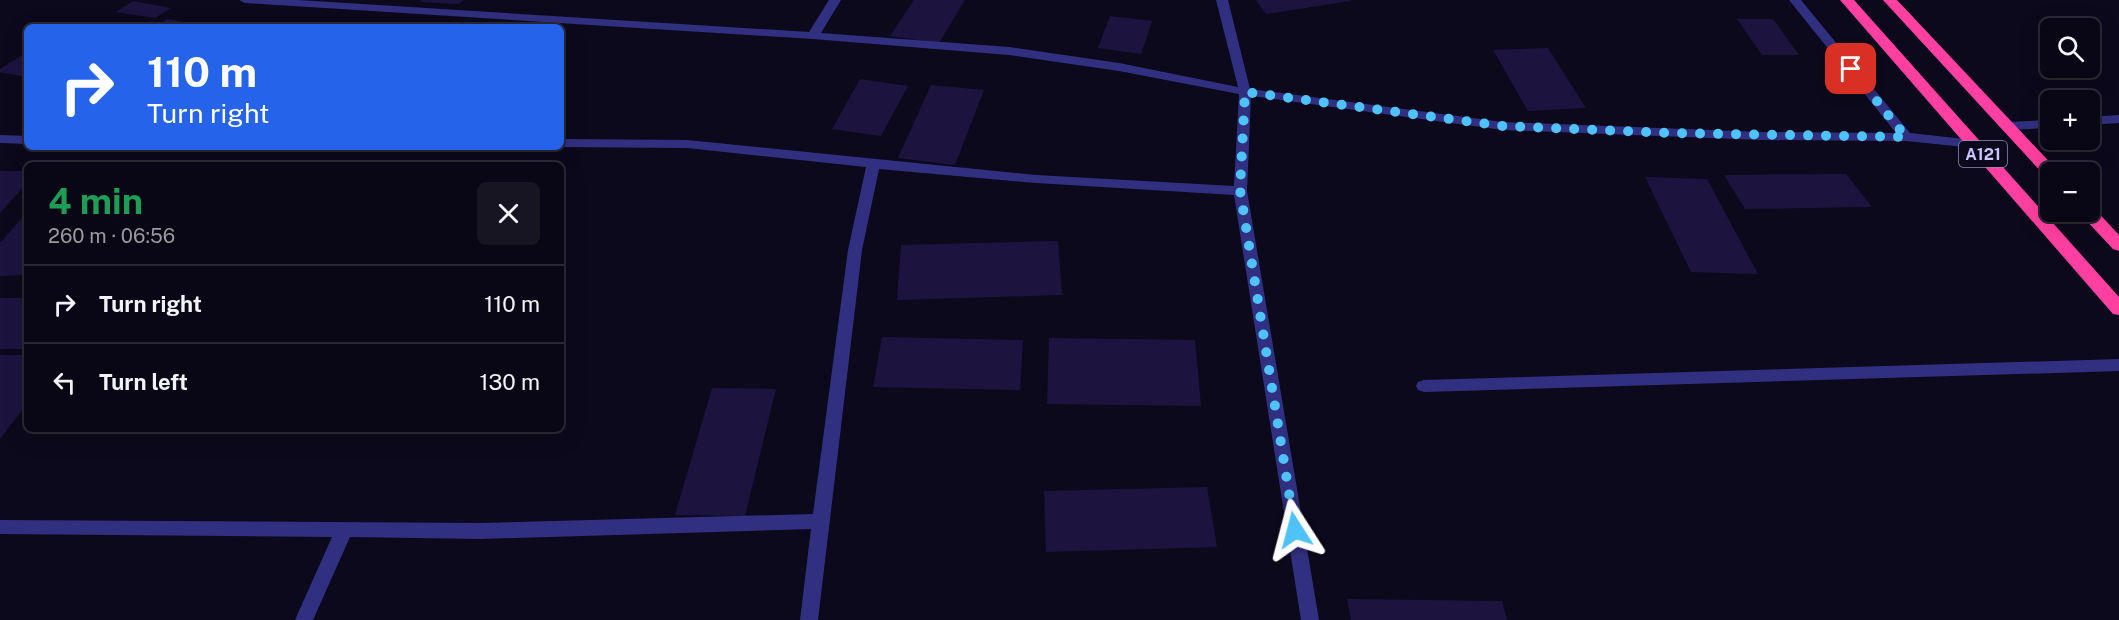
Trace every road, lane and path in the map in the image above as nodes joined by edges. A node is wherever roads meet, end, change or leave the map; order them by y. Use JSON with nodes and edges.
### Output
{"nodes":[{"id":1,"x":253,"y":0,"type":"edge"},
{"id":2,"x":835,"y":0,"type":"edge"},
{"id":3,"x":1222,"y":0,"type":"edge"},
{"id":4,"x":1795,"y":0,"type":"edge"},
{"id":5,"x":1847,"y":0,"type":"edge"},
{"id":6,"x":1890,"y":0,"type":"edge"},
{"id":7,"x":813,"y":36,"type":"junction"},
{"id":8,"x":1245,"y":92,"type":"junction"},
{"id":9,"x":2119,"y":119,"type":"edge"},
{"id":10,"x":2100,"y":120,"type":"edge"},
{"id":11,"x":2040,"y":124,"type":"edge"},
{"id":12,"x":2008,"y":126,"type":"junction"},
{"id":13,"x":1906,"y":137,"type":"junction"},
{"id":14,"x":0,"y":139,"type":"edge"},
{"id":15,"x":24,"y":140,"type":"edge"},
{"id":16,"x":564,"y":143,"type":"edge"},
{"id":17,"x":1974,"y":144,"type":"junction"},
{"id":18,"x":2042,"y":162,"type":"edge"},
{"id":19,"x":873,"y":164,"type":"junction"},
{"id":20,"x":1240,"y":190,"type":"junction"},
{"id":21,"x":2097,"y":222,"type":"edge"},
{"id":22,"x":2119,"y":245,"type":"edge"},
{"id":23,"x":2119,"y":309,"type":"edge"},
{"id":24,"x":2119,"y":365,"type":"edge"},
{"id":25,"x":1424,"y":386,"type":"dead end"},
{"id":26,"x":823,"y":521,"type":"junction"},
{"id":27,"x":0,"y":527,"type":"edge"},
{"id":28,"x":345,"y":528,"type":"junction"},
{"id":29,"x":304,"y":620,"type":"edge"},
{"id":30,"x":809,"y":620,"type":"edge"},
{"id":31,"x":1310,"y":620,"type":"edge"}],
"edges":[{"from":1,"to":7,"type":"street"},
{"from":2,"to":7,"type":"street"},
{"from":3,"to":8,"type":"street"},
{"from":4,"to":13,"type":"street"},
{"from":5,"to":17,"type":"highway","number":"A121"},
{"from":6,"to":12,"type":"highway","number":"A121"},
{"from":7,"to":8,"type":"street"},
{"from":8,"to":13,"type":"street"},
{"from":8,"to":20,"type":"street"},
{"from":9,"to":10,"type":"street"},
{"from":11,"to":12,"type":"street"},
{"from":12,"to":18,"type":"highway","number":"A121"},
{"from":13,"to":17,"type":"street"},
{"from":14,"to":15,"type":"street"},
{"from":16,"to":19,"type":"street"},
{"from":17,"to":23,"type":"highway","number":"A121"},
{"from":19,"to":20,"type":"street"},
{"from":19,"to":26,"type":"street"},
{"from":20,"to":31,"type":"street"},
{"from":21,"to":22,"type":"highway"},
{"from":24,"to":25,"type":"street"},
{"from":26,"to":28,"type":"street"},
{"from":26,"to":30,"type":"street"},
{"from":27,"to":28,"type":"street"},
{"from":28,"to":29,"type":"street"}]}
